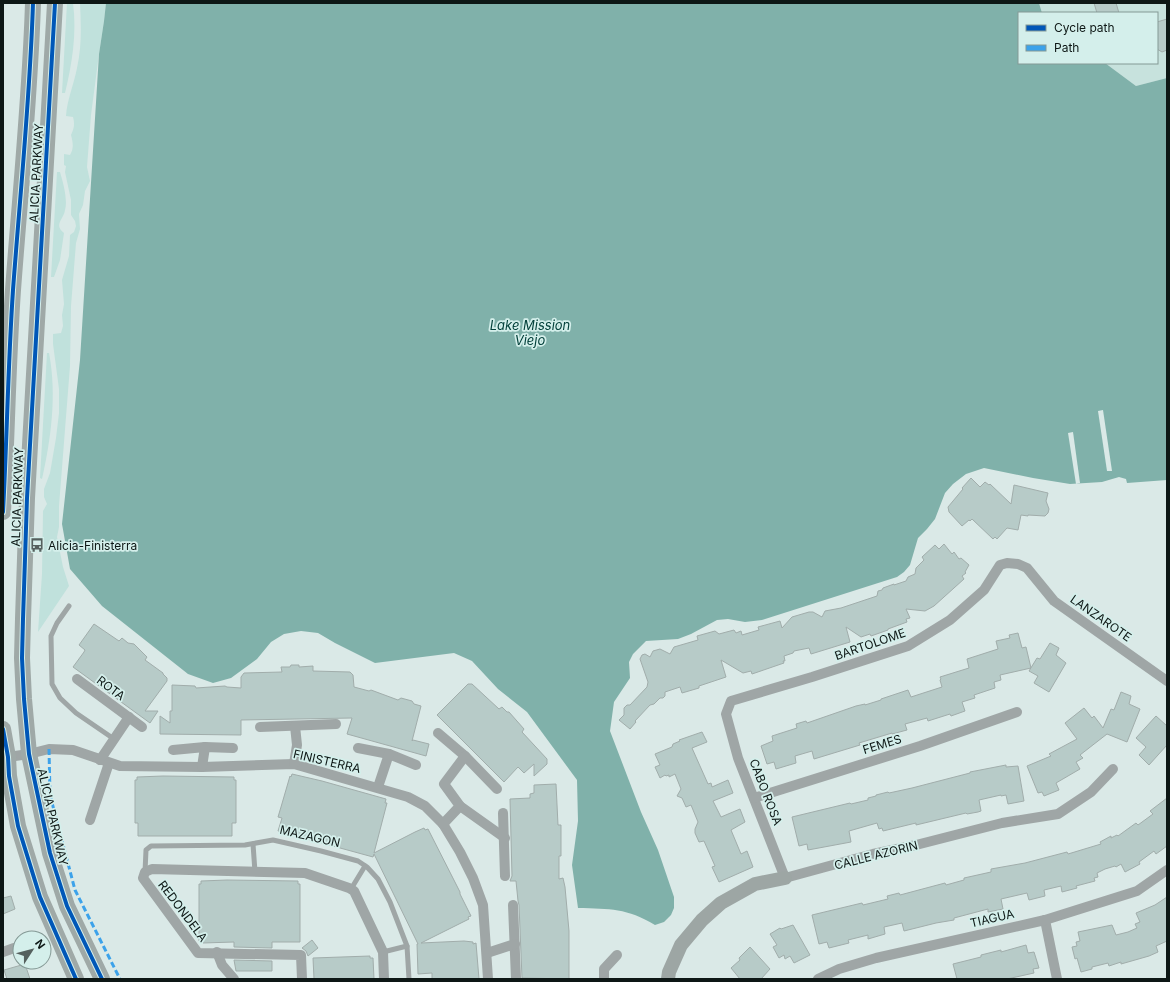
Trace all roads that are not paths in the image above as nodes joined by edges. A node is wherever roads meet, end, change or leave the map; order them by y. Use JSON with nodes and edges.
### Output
{"nodes":[{"id":1,"x":33,"y":3,"type":"edge"},
{"id":2,"x":55,"y":3,"type":"edge"},
{"id":3,"x":3,"y":512,"type":"edge"},
{"id":4,"x":1027,"y":568,"type":"joint"},
{"id":5,"x":69,"y":606,"type":"dead end"},
{"id":6,"x":78,"y":679,"type":"dead end"},
{"id":7,"x":1167,"y":681,"type":"edge"},
{"id":8,"x":1017,"y":712,"type":"dead end"},
{"id":9,"x":726,"y":714,"type":"joint"},
{"id":10,"x":128,"y":717,"type":"junction"},
{"id":11,"x":336,"y":724,"type":"dead end"},
{"id":12,"x":295,"y":726,"type":"junction"},
{"id":13,"x":142,"y":727,"type":"dead end"},
{"id":14,"x":260,"y":727,"type":"dead end"},
{"id":15,"x":3,"y":729,"type":"edge"},
{"id":16,"x":438,"y":734,"type":"dead end"},
{"id":17,"x":114,"y":739,"type":"junction"},
{"id":18,"x":205,"y":747,"type":"junction"},
{"id":19,"x":234,"y":748,"type":"dead end"},
{"id":20,"x":358,"y":748,"type":"dead end"},
{"id":21,"x":172,"y":750,"type":"dead end"},
{"id":22,"x":29,"y":754,"type":"junction"},
{"id":23,"x":389,"y":754,"type":"junction"},
{"id":24,"x":465,"y":756,"type":"junction"},
{"id":25,"x":5,"y":758,"type":"edge"},
{"id":26,"x":105,"y":761,"type":"junction"},
{"id":27,"x":294,"y":764,"type":"junction"},
{"id":28,"x":416,"y":765,"type":"dead end"},
{"id":29,"x":202,"y":768,"type":"junction"},
{"id":30,"x":1113,"y":769,"type":"dead end"},
{"id":31,"x":378,"y":787,"type":"junction"},
{"id":32,"x":497,"y":789,"type":"dead end"},
{"id":33,"x":754,"y":798,"type":"junction"},
{"id":34,"x":460,"y":806,"type":"junction"},
{"id":35,"x":503,"y":813,"type":"dead end"},
{"id":36,"x":90,"y":820,"type":"dead end"},
{"id":37,"x":443,"y":824,"type":"junction"},
{"id":38,"x":504,"y":838,"type":"junction"},
{"id":39,"x":253,"y":844,"type":"junction"},
{"id":40,"x":365,"y":866,"type":"junction"},
{"id":41,"x":1167,"y":870,"type":"edge"},
{"id":42,"x":255,"y":872,"type":"junction"},
{"id":43,"x":144,"y":875,"type":"junction"},
{"id":44,"x":505,"y":876,"type":"dead end"},
{"id":45,"x":785,"y":878,"type":"junction"},
{"id":46,"x":351,"y":889,"type":"junction"},
{"id":47,"x":514,"y":905,"type":"dead end"},
{"id":48,"x":1045,"y":920,"type":"junction"},
{"id":49,"x":515,"y":944,"type":"junction"},
{"id":50,"x":407,"y":946,"type":"junction"},
{"id":51,"x":217,"y":952,"type":"junction"},
{"id":52,"x":383,"y":952,"type":"junction"},
{"id":53,"x":487,"y":953,"type":"junction"},
{"id":54,"x":617,"y":954,"type":"dead end"},
{"id":55,"x":76,"y":979,"type":"edge"},
{"id":56,"x":102,"y":979,"type":"edge"},
{"id":57,"x":234,"y":979,"type":"edge"},
{"id":58,"x":302,"y":979,"type":"edge"},
{"id":59,"x":384,"y":979,"type":"edge"},
{"id":60,"x":409,"y":979,"type":"edge"},
{"id":61,"x":488,"y":979,"type":"edge"},
{"id":62,"x":516,"y":979,"type":"edge"},
{"id":63,"x":604,"y":979,"type":"edge"},
{"id":64,"x":668,"y":979,"type":"edge"},
{"id":65,"x":818,"y":979,"type":"edge"},
{"id":66,"x":1057,"y":979,"type":"edge"}],
"edges":[{"from":1,"to":3,"type":"main road","name":"ALICIA PARKWAY"},
{"from":2,"to":22,"type":"main road","name":"ALICIA PARKWAY"},
{"from":4,"to":7,"type":"street","name":"LANZAROTE"},
{"from":4,"to":9,"type":"street","name":"BARTOLOME"},
{"from":5,"to":17,"type":"lane"},
{"from":6,"to":10,"type":"street","name":"ROTA"},
{"from":8,"to":33,"type":"street","name":"FEMES"},
{"from":9,"to":33,"type":"street","name":"CABO ROSA"},
{"from":10,"to":13,"type":"street","name":"ROTA"},
{"from":10,"to":17,"type":"street","name":"ROTA"},
{"from":11,"to":12,"type":"street"},
{"from":12,"to":14,"type":"street"},
{"from":12,"to":27,"type":"street"},
{"from":15,"to":25,"type":"main road"},
{"from":16,"to":24,"type":"street"},
{"from":17,"to":26,"type":"street","name":"ROTA"},
{"from":18,"to":19,"type":"street"},
{"from":18,"to":21,"type":"street"},
{"from":18,"to":29,"type":"street"},
{"from":20,"to":23,"type":"street"},
{"from":22,"to":25,"type":"street","name":"FINISTERRA"},
{"from":22,"to":26,"type":"street","name":"FINISTERRA"},
{"from":22,"to":56,"type":"main road","name":"ALICIA PARKWAY"},
{"from":23,"to":28,"type":"street"},
{"from":23,"to":31,"type":"street"},
{"from":24,"to":32,"type":"street"},
{"from":24,"to":34,"type":"street"},
{"from":25,"to":55,"type":"main road"},
{"from":26,"to":29,"type":"street","name":"FINISTERRA"},
{"from":26,"to":36,"type":"street","name":"ROTA"},
{"from":27,"to":29,"type":"street","name":"FINISTERRA"},
{"from":27,"to":31,"type":"street","name":"FINISTERRA"},
{"from":30,"to":45,"type":"street","name":"CALLE AZORIN"},
{"from":31,"to":37,"type":"street","name":"FINISTERRA"},
{"from":33,"to":45,"type":"street","name":"CABO ROSA"},
{"from":34,"to":37,"type":"street"},
{"from":34,"to":38,"type":"street"},
{"from":35,"to":38,"type":"street"},
{"from":37,"to":53,"type":"street","name":"FINISTERRA"},
{"from":38,"to":44,"type":"street"},
{"from":39,"to":40,"type":"lane","name":"MAZAGON"},
{"from":39,"to":42,"type":"lane"},
{"from":39,"to":43,"type":"lane","name":"MAZAGON"},
{"from":40,"to":46,"type":"lane"},
{"from":40,"to":50,"type":"lane","name":"MAZAGON"},
{"from":41,"to":48,"type":"street","name":"TIAGUA"},
{"from":42,"to":43,"type":"street"},
{"from":42,"to":46,"type":"street"},
{"from":43,"to":51,"type":"street","name":"REDONDELA"},
{"from":45,"to":64,"type":"street","name":"CALLE AZORIN"},
{"from":46,"to":52,"type":"street"},
{"from":47,"to":49,"type":"street"},
{"from":48,"to":65,"type":"street","name":"TIAGUA"},
{"from":48,"to":66,"type":"street"},
{"from":49,"to":53,"type":"street"},
{"from":49,"to":62,"type":"street"},
{"from":50,"to":52,"type":"lane"},
{"from":50,"to":60,"type":"lane","name":"MAZAGON"},
{"from":51,"to":57,"type":"street","name":"REDONDELA"},
{"from":51,"to":58,"type":"street"},
{"from":52,"to":59,"type":"street"},
{"from":53,"to":61,"type":"street","name":"FINISTERRA"},
{"from":54,"to":63,"type":"street"}]}
